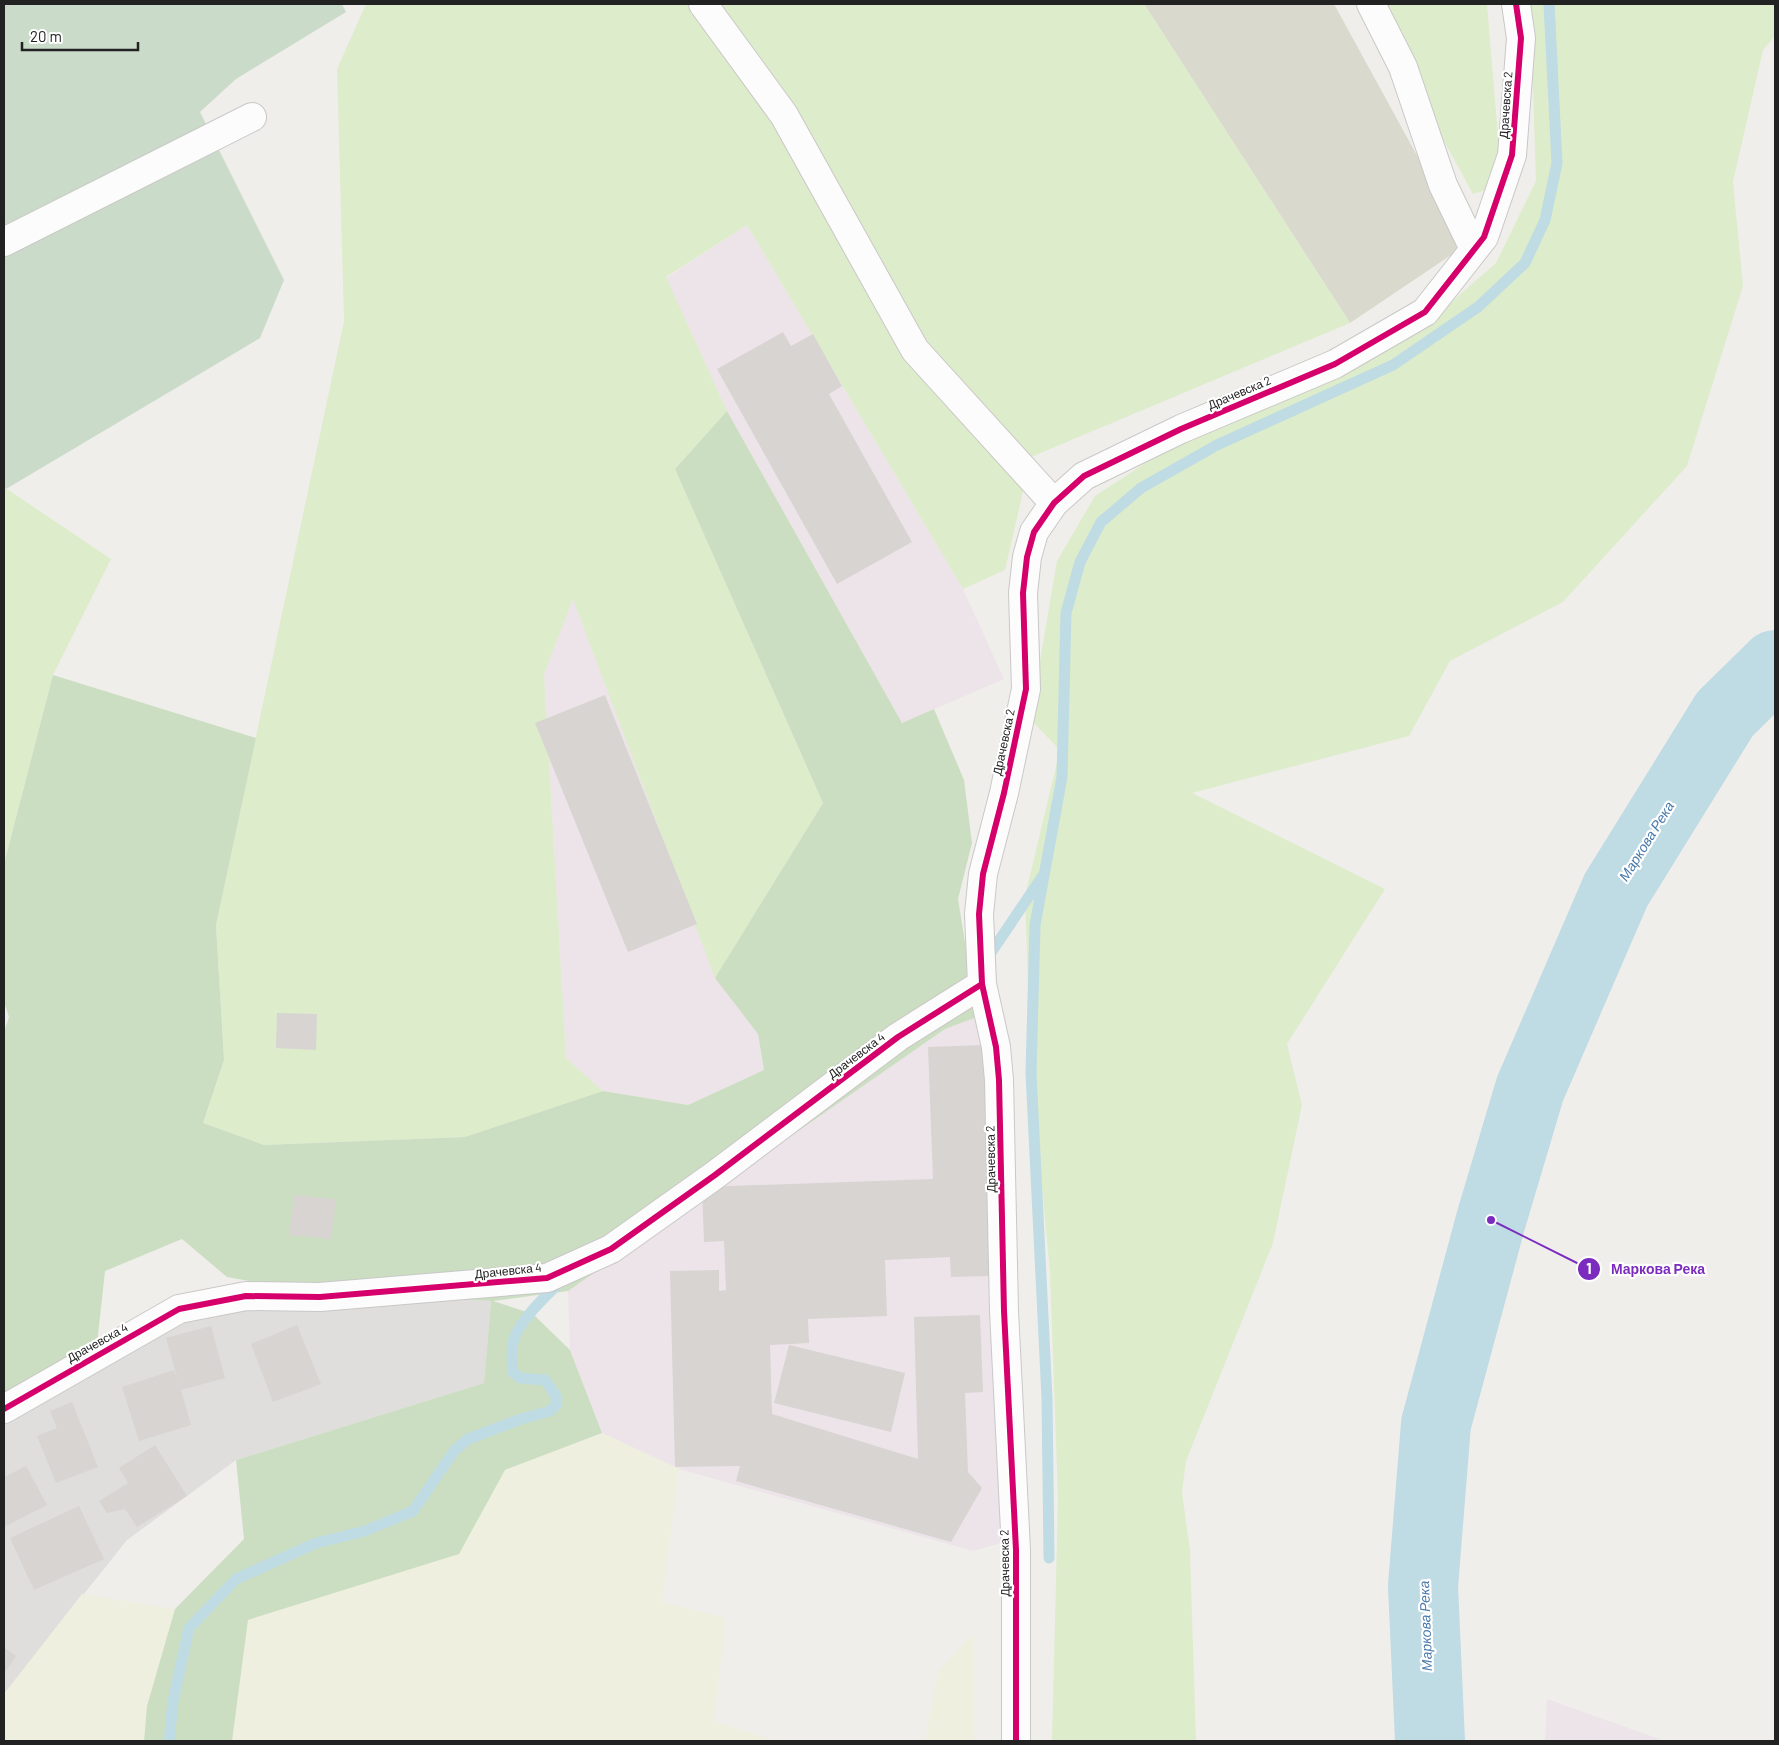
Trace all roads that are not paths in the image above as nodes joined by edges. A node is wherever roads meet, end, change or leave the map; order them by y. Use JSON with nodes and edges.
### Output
{"nodes":[{"id":1,"x":703,"y":4,"type":"edge"},
{"id":2,"x":1371,"y":4,"type":"edge"},
{"id":3,"x":1516,"y":4,"type":"edge"},
{"id":4,"x":252,"y":117,"type":"dead end"},
{"id":5,"x":4,"y":242,"type":"edge"},
{"id":6,"x":1474,"y":249,"type":"junction"},
{"id":7,"x":1054,"y":503,"type":"junction"},
{"id":8,"x":982,"y":984,"type":"junction"},
{"id":9,"x":4,"y":1409,"type":"edge"},
{"id":10,"x":1016,"y":1741,"type":"edge"}],
"edges":[{"from":1,"to":7,"type":"street"},
{"from":2,"to":6,"type":"street"},
{"from":3,"to":6,"type":"street","name":"Драчевска 2"},
{"from":4,"to":5,"type":"street"},
{"from":6,"to":7,"type":"street","name":"Драчевска 2"},
{"from":7,"to":8,"type":"street","name":"Драчевска 2"},
{"from":8,"to":9,"type":"street","name":"Драчевска 4"},
{"from":8,"to":10,"type":"street","name":"Драчевска 2"}]}
